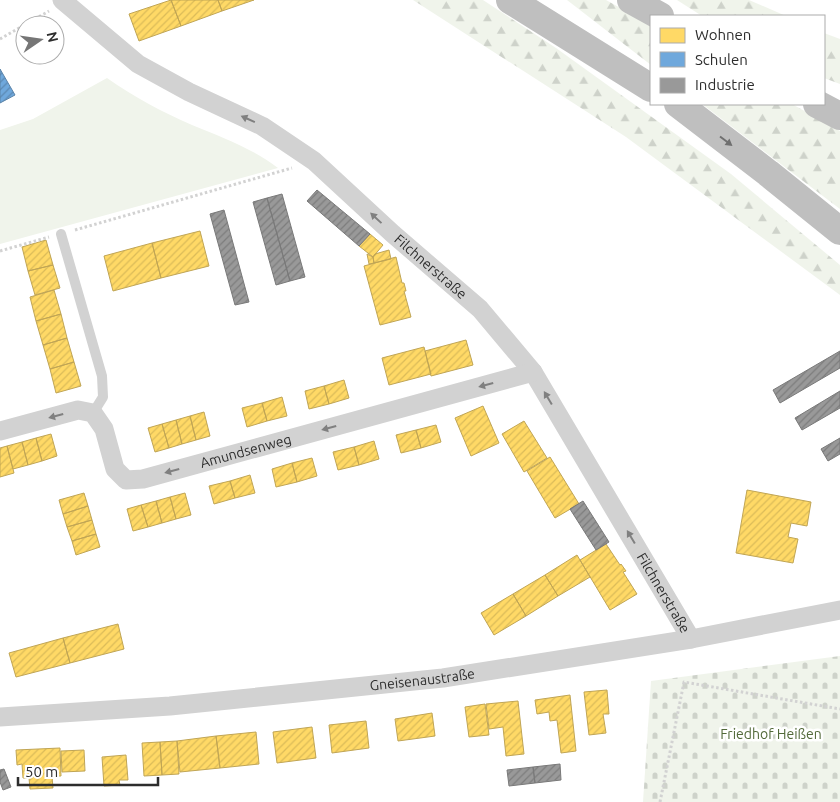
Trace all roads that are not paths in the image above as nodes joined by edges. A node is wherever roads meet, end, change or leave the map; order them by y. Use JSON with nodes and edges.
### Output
{"nodes":[{"id":1,"x":510,"y":0,"type":"edge"},
{"id":2,"x":543,"y":0,"type":"edge"},
{"id":3,"x":631,"y":0,"type":"edge"},
{"id":4,"x":63,"y":1,"type":"edge"},
{"id":5,"x":658,"y":15,"type":"edge"},
{"id":6,"x":650,"y":82,"type":"edge"},
{"id":7,"x":650,"y":87,"type":"edge"},
{"id":8,"x":680,"y":106,"type":"edge"},
{"id":9,"x":840,"y":231,"type":"edge"},
{"id":10,"x":61,"y":234,"type":"road end"},
{"id":11,"x":533,"y":372,"type":"junction"},
{"id":12,"x":93,"y":413,"type":"junction"},
{"id":13,"x":0,"y":431,"type":"edge"},
{"id":14,"x":840,"y":610,"type":"edge"},
{"id":15,"x":691,"y":640,"type":"junction"},
{"id":16,"x":0,"y":717,"type":"edge"}],
"edges":[{"from":1,"to":7,"type":"highway"},
{"from":2,"to":6,"type":"highway"},
{"from":3,"to":5,"type":"highway"},
{"from":11,"to":4,"type":"street","name":"Filchnerstraße","one_way":true},
{"from":8,"to":9,"type":"highway","one_way":true},
{"from":10,"to":12,"type":"lane"},
{"from":11,"to":12,"type":"street","name":"Amundsenweg","one_way":true},
{"from":15,"to":11,"type":"street","name":"Filchnerstraße","one_way":true},
{"from":12,"to":13,"type":"street","one_way":true},
{"from":14,"to":15,"type":"street","name":"Gneisenaustraße"},
{"from":15,"to":16,"type":"street","name":"Gneisenaustraße"}]}
